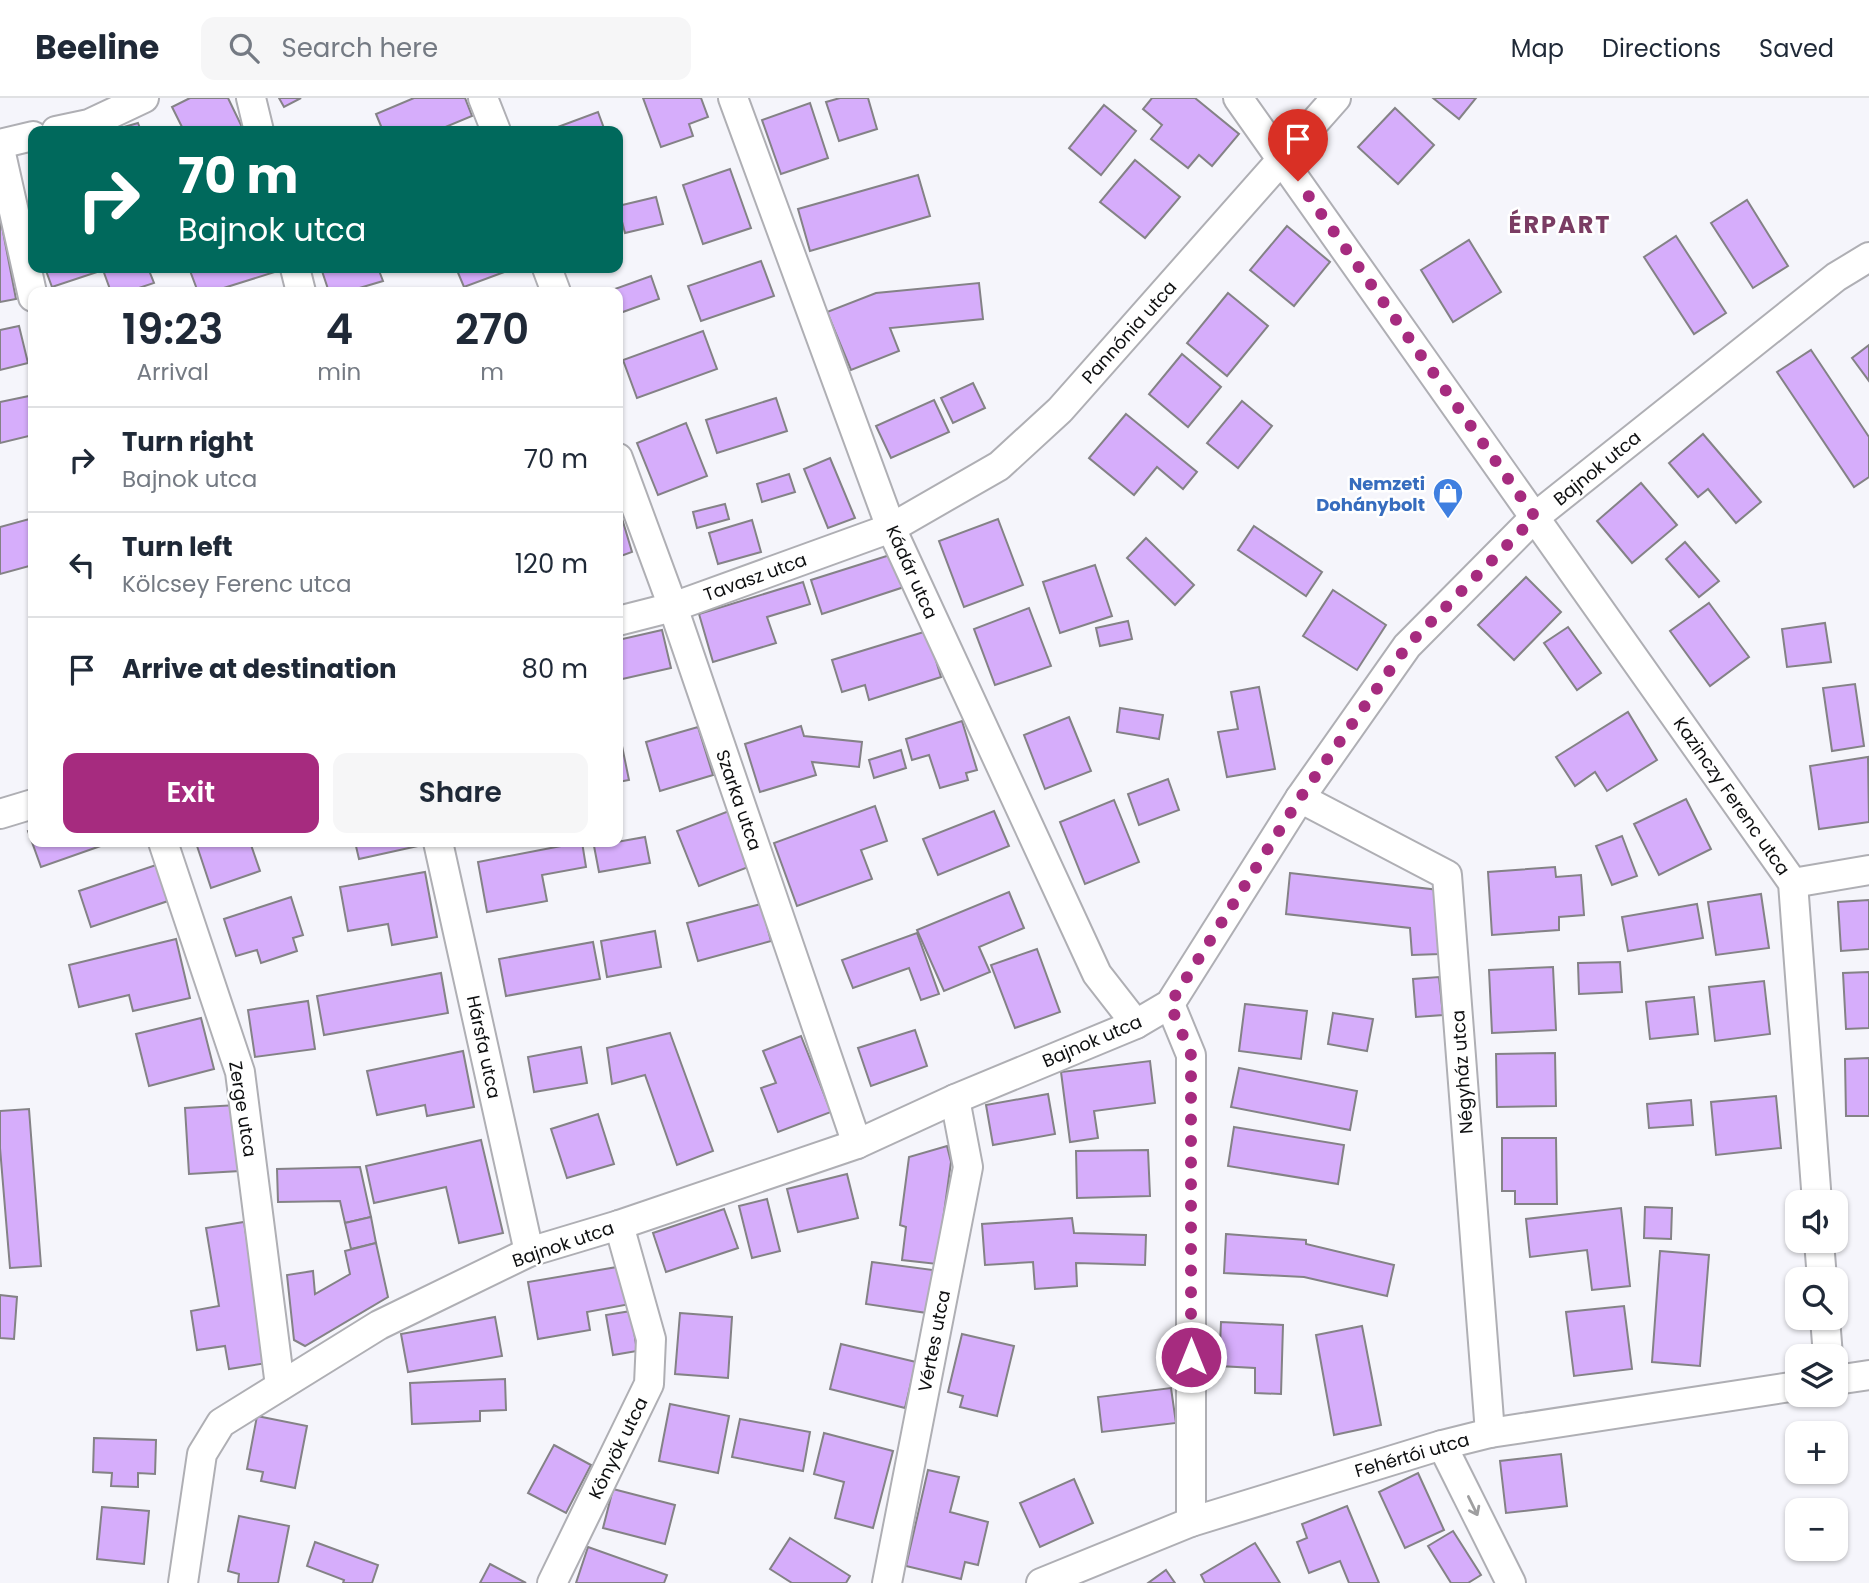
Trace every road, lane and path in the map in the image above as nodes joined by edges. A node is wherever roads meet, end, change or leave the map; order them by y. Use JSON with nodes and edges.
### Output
{"nodes":[{"id":1,"x":144,"y":98,"type":"edge"},
{"id":2,"x":251,"y":98,"type":"edge"},
{"id":3,"x":483,"y":98,"type":"edge"},
{"id":4,"x":733,"y":98,"type":"edge"},
{"id":5,"x":1238,"y":98,"type":"edge"},
{"id":6,"x":1336,"y":98,"type":"edge"},
{"id":7,"x":80,"y":126,"type":"edge"},
{"id":8,"x":258,"y":126,"type":"edge"},
{"id":9,"x":494,"y":126,"type":"edge"},
{"id":10,"x":28,"y":138,"type":"edge"},
{"id":11,"x":0,"y":146,"type":"edge"},
{"id":12,"x":1282,"y":159,"type":"junction"},
{"id":13,"x":1869,"y":257,"type":"edge"},
{"id":14,"x":31,"y":287,"type":"edge"},
{"id":15,"x":623,"y":472,"type":"edge"},
{"id":16,"x":1535,"y":517,"type":"junction"},
{"id":17,"x":891,"y":528,"type":"junction"},
{"id":18,"x":673,"y":607,"type":"junction"},
{"id":19,"x":623,"y":620,"type":"edge"},
{"id":20,"x":1300,"y":798,"type":"junction"},
{"id":21,"x":28,"y":806,"type":"edge"},
{"id":22,"x":0,"y":814,"type":"edge"},
{"id":23,"x":165,"y":847,"type":"edge"},
{"id":24,"x":439,"y":847,"type":"edge"},
{"id":25,"x":1869,"y":870,"type":"edge"},
{"id":26,"x":1793,"y":883,"type":"junction"},
{"id":27,"x":1170,"y":1004,"type":"junction"},
{"id":28,"x":1136,"y":1024,"type":"junction"},
{"id":29,"x":955,"y":1099,"type":"junction"},
{"id":30,"x":857,"y":1144,"type":"junction"},
{"id":31,"x":1816,"y":1190,"type":"edge"},
{"id":32,"x":619,"y":1225,"type":"junction"},
{"id":33,"x":529,"y":1252,"type":"junction"},
{"id":34,"x":1869,"y":1375,"type":"edge"},
{"id":35,"x":1848,"y":1378,"type":"edge"},
{"id":36,"x":280,"y":1386,"type":"junction"},
{"id":37,"x":1785,"y":1388,"type":"edge"},
{"id":38,"x":1490,"y":1433,"type":"junction"},
{"id":39,"x":1442,"y":1445,"type":"junction"},
{"id":40,"x":1191,"y":1522,"type":"junction"},
{"id":41,"x":183,"y":1583,"type":"edge"},
{"id":42,"x":552,"y":1583,"type":"edge"},
{"id":43,"x":887,"y":1583,"type":"edge"},
{"id":44,"x":1041,"y":1583,"type":"edge"},
{"id":45,"x":1511,"y":1583,"type":"edge"}],
"edges":[{"from":1,"to":7,"type":"street"},
{"from":2,"to":8,"type":"street"},
{"from":3,"to":9,"type":"street"},
{"from":4,"to":17,"type":"street","name":"Kádár utca"},
{"from":5,"to":12,"type":"street","name":"Kazinczy Ferenc utca"},
{"from":6,"to":12,"type":"street","name":"Pannónia utca"},
{"from":10,"to":11,"type":"street"},
{"from":11,"to":14,"type":"street"},
{"from":12,"to":16,"type":"street","name":"Kazinczy Ferenc utca"},
{"from":12,"to":17,"type":"street","name":"Pannónia utca"},
{"from":13,"to":16,"type":"street","name":"Bajnok utca"},
{"from":15,"to":18,"type":"street","name":"Szarka utca"},
{"from":16,"to":20,"type":"street","name":"Bajnok utca"},
{"from":16,"to":26,"type":"street","name":"Kazinczy Ferenc utca"},
{"from":17,"to":18,"type":"street","name":"Tavasz utca"},
{"from":17,"to":28,"type":"street","name":"Kádár utca"},
{"from":18,"to":19,"type":"street","name":"Tavasz utca"},
{"from":18,"to":30,"type":"street","name":"Szarka utca"},
{"from":20,"to":27,"type":"street","name":"Bajnok utca"},
{"from":20,"to":38,"type":"street","name":"Négyház utca"},
{"from":21,"to":22,"type":"street"},
{"from":23,"to":36,"type":"street","name":"Zerge utca"},
{"from":24,"to":33,"type":"street","name":"Hársfa utca"},
{"from":25,"to":26,"type":"street"},
{"from":26,"to":31,"type":"street","name":"Kazinczy Ferenc utca"},
{"from":27,"to":28,"type":"street","name":"Bajnok utca"},
{"from":27,"to":40,"type":"street"},
{"from":28,"to":29,"type":"street","name":"Bajnok utca"},
{"from":29,"to":30,"type":"street","name":"Bajnok utca"},
{"from":29,"to":43,"type":"street","name":"Vértes utca"},
{"from":30,"to":32,"type":"street","name":"Bajnok utca"},
{"from":32,"to":33,"type":"street","name":"Bajnok utca"},
{"from":32,"to":42,"type":"street","name":"Könyök utca"},
{"from":33,"to":36,"type":"street","name":"Bajnok utca"},
{"from":34,"to":35,"type":"street"},
{"from":36,"to":41,"type":"street","name":"Bajnok utca"},
{"from":37,"to":38,"type":"street","name":"Fehértói utca"},
{"from":38,"to":39,"type":"street","name":"Fehértói utca"},
{"from":39,"to":40,"type":"street","name":"Fehértói utca"},
{"from":39,"to":45,"type":"street","one_way":true},
{"from":40,"to":44,"type":"street","name":"Fehértói utca"}]}
